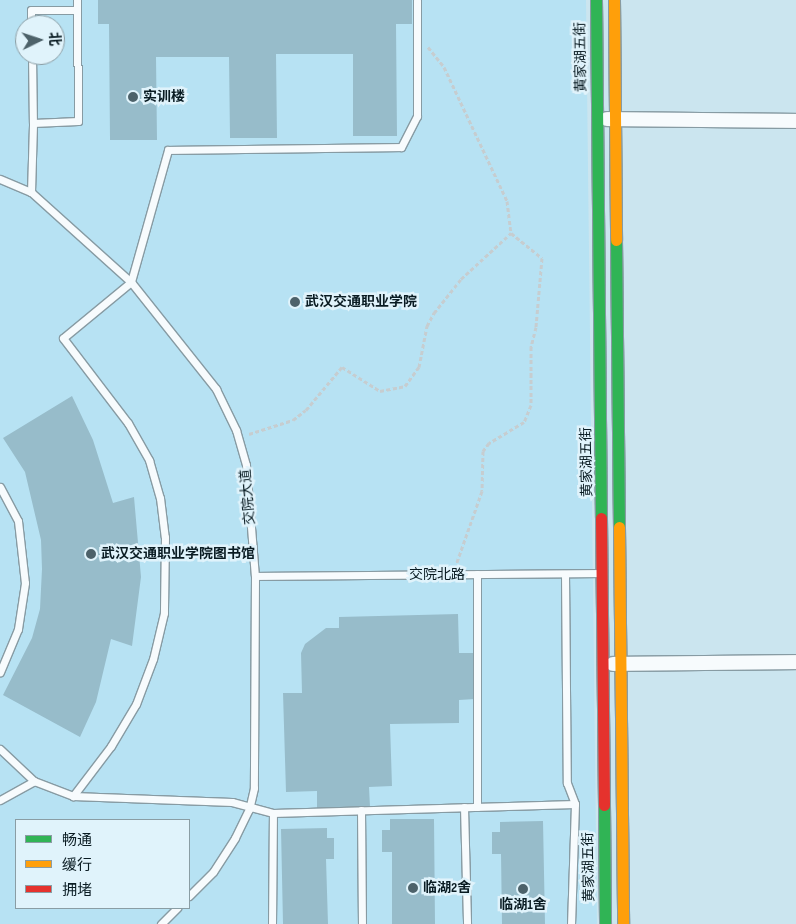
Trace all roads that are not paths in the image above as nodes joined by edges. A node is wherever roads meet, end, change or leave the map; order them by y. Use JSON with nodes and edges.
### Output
{"nodes":[{"id":1,"x":77,"y":0,"type":"edge"},
{"id":2,"x":417,"y":0,"type":"edge"},
{"id":3,"x":596,"y":0,"type":"edge"},
{"id":4,"x":614,"y":0,"type":"edge"},
{"id":5,"x":77,"y":10,"type":"junction"},
{"id":6,"x":31,"y":15,"type":"edge"},
{"id":7,"x":32,"y":65,"type":"edge"},
{"id":8,"x":597,"y":118,"type":"junction"},
{"id":9,"x":614,"y":119,"type":"junction"},
{"id":10,"x":796,"y":120,"type":"edge"},
{"id":11,"x":33,"y":123,"type":"junction"},
{"id":12,"x":0,"y":179,"type":"edge"},
{"id":13,"x":31,"y":192,"type":"junction"},
{"id":14,"x":131,"y":282,"type":"junction"},
{"id":15,"x":0,"y":487,"type":"edge"},
{"id":16,"x":603,"y":573,"type":"junction"},
{"id":17,"x":620,"y":573,"type":"junction"},
{"id":18,"x":477,"y":574,"type":"junction"},
{"id":19,"x":565,"y":574,"type":"junction"},
{"id":20,"x":255,"y":576,"type":"junction"},
{"id":21,"x":796,"y":662,"type":"edge"},
{"id":22,"x":602,"y":664,"type":"junction"},
{"id":23,"x":620,"y":664,"type":"junction"},
{"id":24,"x":0,"y":672,"type":"edge"},
{"id":25,"x":0,"y":749,"type":"edge"},
{"id":26,"x":34,"y":782,"type":"junction"},
{"id":27,"x":73,"y":796,"type":"junction"},
{"id":28,"x":0,"y":800,"type":"edge"},
{"id":29,"x":575,"y":804,"type":"junction"},
{"id":30,"x":464,"y":807,"type":"junction"},
{"id":31,"x":478,"y":807,"type":"junction"},
{"id":32,"x":250,"y":809,"type":"junction"},
{"id":33,"x":361,"y":810,"type":"junction"},
{"id":34,"x":273,"y":812,"type":"junction"},
{"id":35,"x":190,"y":895,"type":"edge"},
{"id":36,"x":176,"y":909,"type":"edge"},
{"id":37,"x":160,"y":924,"type":"edge"},
{"id":38,"x":272,"y":924,"type":"edge"},
{"id":39,"x":362,"y":924,"type":"edge"},
{"id":40,"x":467,"y":924,"type":"edge"},
{"id":41,"x":571,"y":924,"type":"edge"},
{"id":42,"x":605,"y":924,"type":"edge"},
{"id":43,"x":623,"y":924,"type":"edge"}],
"edges":[{"from":1,"to":5,"type":"lane"},
{"from":2,"to":14,"type":"lane"},
{"from":3,"to":8,"type":"street","name":"黄家湖五街"},
{"from":4,"to":9,"type":"street"},
{"from":5,"to":6,"type":"lane"},
{"from":5,"to":11,"type":"lane"},
{"from":7,"to":11,"type":"lane"},
{"from":8,"to":9,"type":"street"},
{"from":8,"to":16,"type":"street","name":"黄家湖五街"},
{"from":9,"to":10,"type":"street"},
{"from":9,"to":17,"type":"street"},
{"from":11,"to":13,"type":"lane"},
{"from":12,"to":13,"type":"lane","name":"交院大道"},
{"from":13,"to":14,"type":"lane","name":"交院大道"},
{"from":14,"to":20,"type":"lane","name":"交院大道"},
{"from":14,"to":27,"type":"lane"},
{"from":15,"to":24,"type":"lane"},
{"from":16,"to":17,"type":"lane","name":"交院北路"},
{"from":16,"to":19,"type":"lane","name":"交院北路"},
{"from":16,"to":22,"type":"street","name":"黄家湖五街"},
{"from":17,"to":23,"type":"street"},
{"from":18,"to":19,"type":"lane","name":"交院北路"},
{"from":18,"to":20,"type":"lane","name":"交院北路"},
{"from":18,"to":31,"type":"lane"},
{"from":19,"to":29,"type":"lane"},
{"from":20,"to":32,"type":"lane","name":"交院大道"},
{"from":21,"to":23,"type":"street"},
{"from":22,"to":23,"type":"street"},
{"from":22,"to":42,"type":"street","name":"黄家湖五街"},
{"from":23,"to":43,"type":"street"},
{"from":25,"to":26,"type":"lane"},
{"from":26,"to":27,"type":"lane"},
{"from":26,"to":28,"type":"lane"},
{"from":27,"to":32,"type":"lane"},
{"from":29,"to":31,"type":"lane"},
{"from":29,"to":41,"type":"lane"},
{"from":30,"to":31,"type":"lane"},
{"from":30,"to":33,"type":"lane"},
{"from":30,"to":40,"type":"lane"},
{"from":32,"to":34,"type":"lane"},
{"from":32,"to":35,"type":"lane","name":"交院大道"},
{"from":33,"to":34,"type":"lane"},
{"from":33,"to":39,"type":"lane"},
{"from":34,"to":38,"type":"lane"},
{"from":36,"to":37,"type":"lane"}]}
